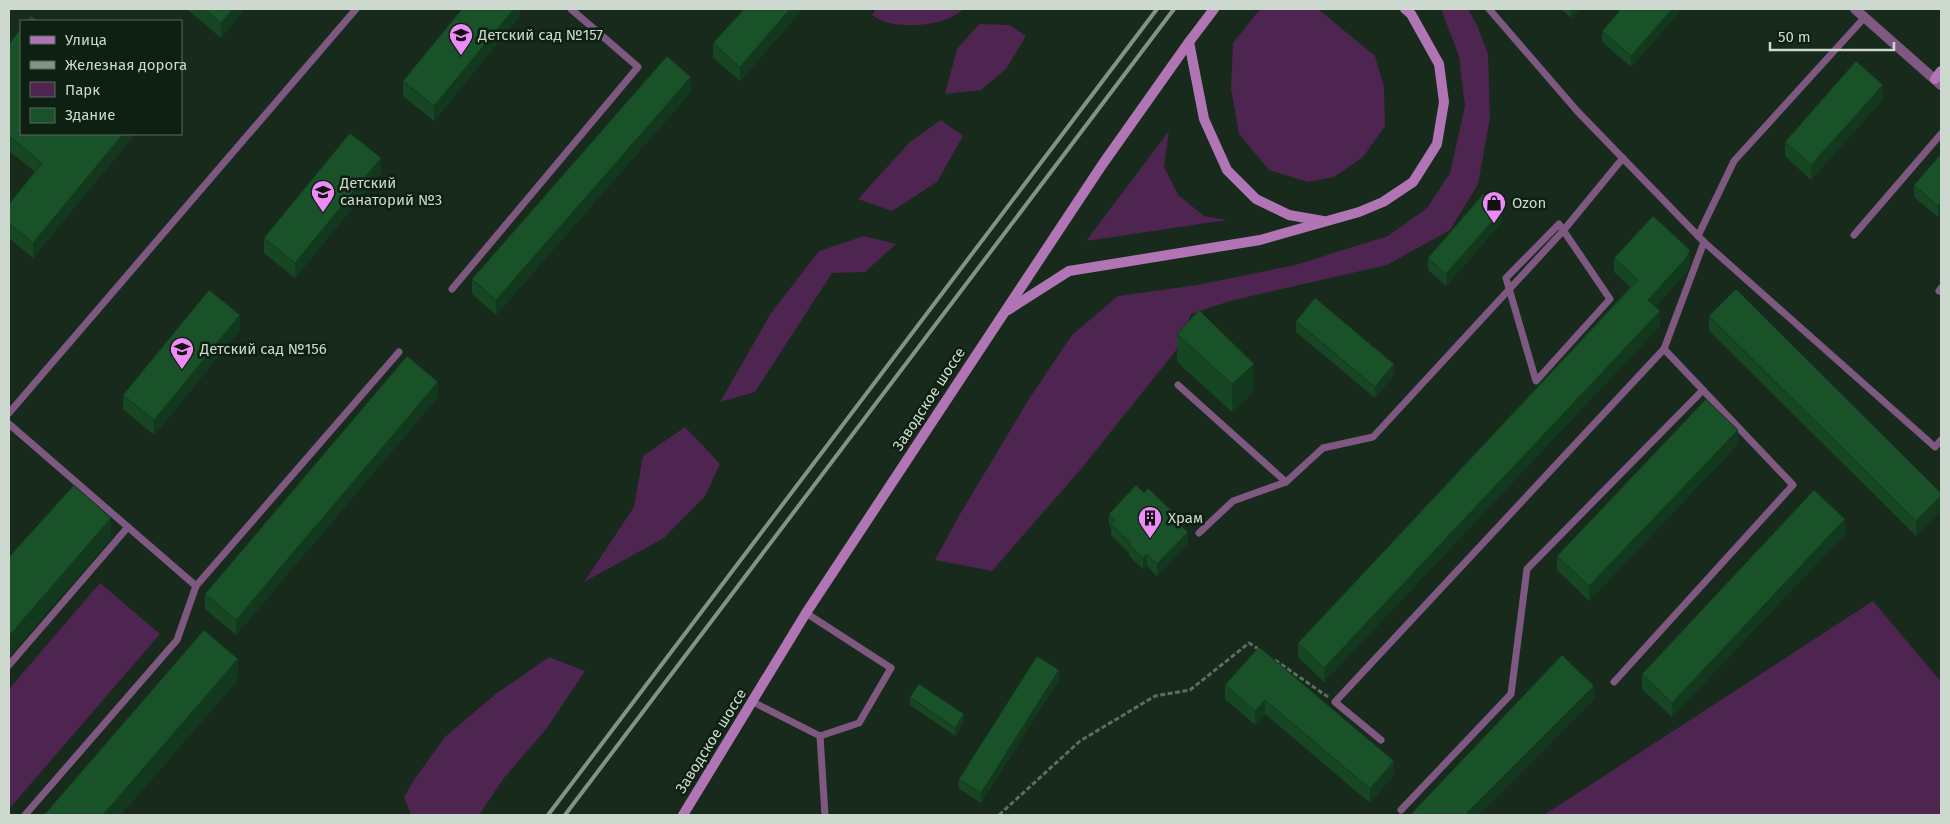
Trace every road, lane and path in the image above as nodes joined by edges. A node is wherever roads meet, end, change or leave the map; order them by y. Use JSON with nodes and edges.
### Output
{"nodes":[{"id":1,"x":356,"y":9,"type":"edge"},
{"id":2,"x":571,"y":9,"type":"edge"},
{"id":3,"x":1214,"y":9,"type":"edge"},
{"id":4,"x":1405,"y":9,"type":"edge"},
{"id":5,"x":1489,"y":9,"type":"edge"},
{"id":6,"x":1855,"y":9,"type":"edge"},
{"id":7,"x":1865,"y":17,"type":"junction"},
{"id":8,"x":1189,"y":42,"type":"junction"},
{"id":9,"x":1939,"y":78,"type":"edge"},
{"id":10,"x":1941,"y":134,"type":"edge"},
{"id":11,"x":1623,"y":158,"type":"junction"},
{"id":12,"x":1326,"y":222,"type":"junction"},
{"id":13,"x":1563,"y":230,"type":"junction"},
{"id":14,"x":1854,"y":235,"type":"dead end"},
{"id":15,"x":1698,"y":236,"type":"junction"},
{"id":16,"x":1704,"y":242,"type":"junction"},
{"id":17,"x":452,"y":289,"type":"dead end"},
{"id":18,"x":1004,"y":313,"type":"junction"},
{"id":19,"x":1664,"y":349,"type":"junction"},
{"id":20,"x":399,"y":352,"type":"dead end"},
{"id":21,"x":1178,"y":385,"type":"dead end"},
{"id":22,"x":1702,"y":390,"type":"junction"},
{"id":23,"x":9,"y":413,"type":"edge"},
{"id":24,"x":9,"y":424,"type":"edge"},
{"id":25,"x":1941,"y":440,"type":"edge"},
{"id":26,"x":1286,"y":482,"type":"junction"},
{"id":27,"x":128,"y":527,"type":"junction"},
{"id":28,"x":1200,"y":533,"type":"dead end"},
{"id":29,"x":196,"y":586,"type":"junction"},
{"id":30,"x":806,"y":613,"type":"junction"},
{"id":31,"x":1265,"y":653,"type":"edge"},
{"id":32,"x":1273,"y":659,"type":"edge"},
{"id":33,"x":9,"y":665,"type":"edge"},
{"id":34,"x":1614,"y":682,"type":"dead end"},
{"id":35,"x":753,"y":702,"type":"junction"},
{"id":36,"x":1335,"y":702,"type":"junction"},
{"id":37,"x":820,"y":736,"type":"junction"},
{"id":38,"x":1381,"y":740,"type":"dead end"},
{"id":39,"x":1401,"y":810,"type":"dead end"},
{"id":40,"x":25,"y":815,"type":"edge"},
{"id":41,"x":683,"y":815,"type":"edge"},
{"id":42,"x":825,"y":815,"type":"edge"},
{"id":43,"x":998,"y":815,"type":"edge"}],
"edges":[{"from":1,"to":23,"type":"lane"},
{"from":2,"to":17,"type":"lane"},
{"from":3,"to":8,"type":"main road","name":"Заводское шоссе"},
{"from":4,"to":12,"type":"main road"},
{"from":5,"to":11,"type":"lane"},
{"from":6,"to":7,"type":"street"},
{"from":7,"to":9,"type":"street"},
{"from":7,"to":15,"type":"lane"},
{"from":8,"to":12,"type":"main road"},
{"from":8,"to":18,"type":"main road","name":"Заводское шоссе"},
{"from":10,"to":14,"type":"lane"},
{"from":11,"to":13,"type":"lane"},
{"from":11,"to":15,"type":"lane"},
{"from":12,"to":18,"type":"main road"},
{"from":13,"to":13,"type":"lane"},
{"from":13,"to":26,"type":"lane"},
{"from":15,"to":16,"type":"lane"},
{"from":16,"to":19,"type":"lane"},
{"from":16,"to":25,"type":"lane"},
{"from":18,"to":30,"type":"main road","name":"Заводское шоссе"},
{"from":19,"to":22,"type":"lane"},
{"from":19,"to":36,"type":"lane"},
{"from":20,"to":29,"type":"lane"},
{"from":21,"to":26,"type":"lane"},
{"from":22,"to":34,"type":"lane"},
{"from":22,"to":39,"type":"lane"},
{"from":24,"to":27,"type":"lane"},
{"from":26,"to":28,"type":"lane"},
{"from":27,"to":29,"type":"lane"},
{"from":27,"to":33,"type":"lane"},
{"from":29,"to":40,"type":"lane"},
{"from":30,"to":35,"type":"main road","name":"Заводское шоссе"},
{"from":30,"to":37,"type":"lane"},
{"from":31,"to":43,"type":"path"},
{"from":32,"to":36,"type":"path"},
{"from":35,"to":37,"type":"lane"},
{"from":35,"to":41,"type":"main road","name":"Заводское шоссе"},
{"from":36,"to":38,"type":"lane"},
{"from":37,"to":42,"type":"lane"}]}
